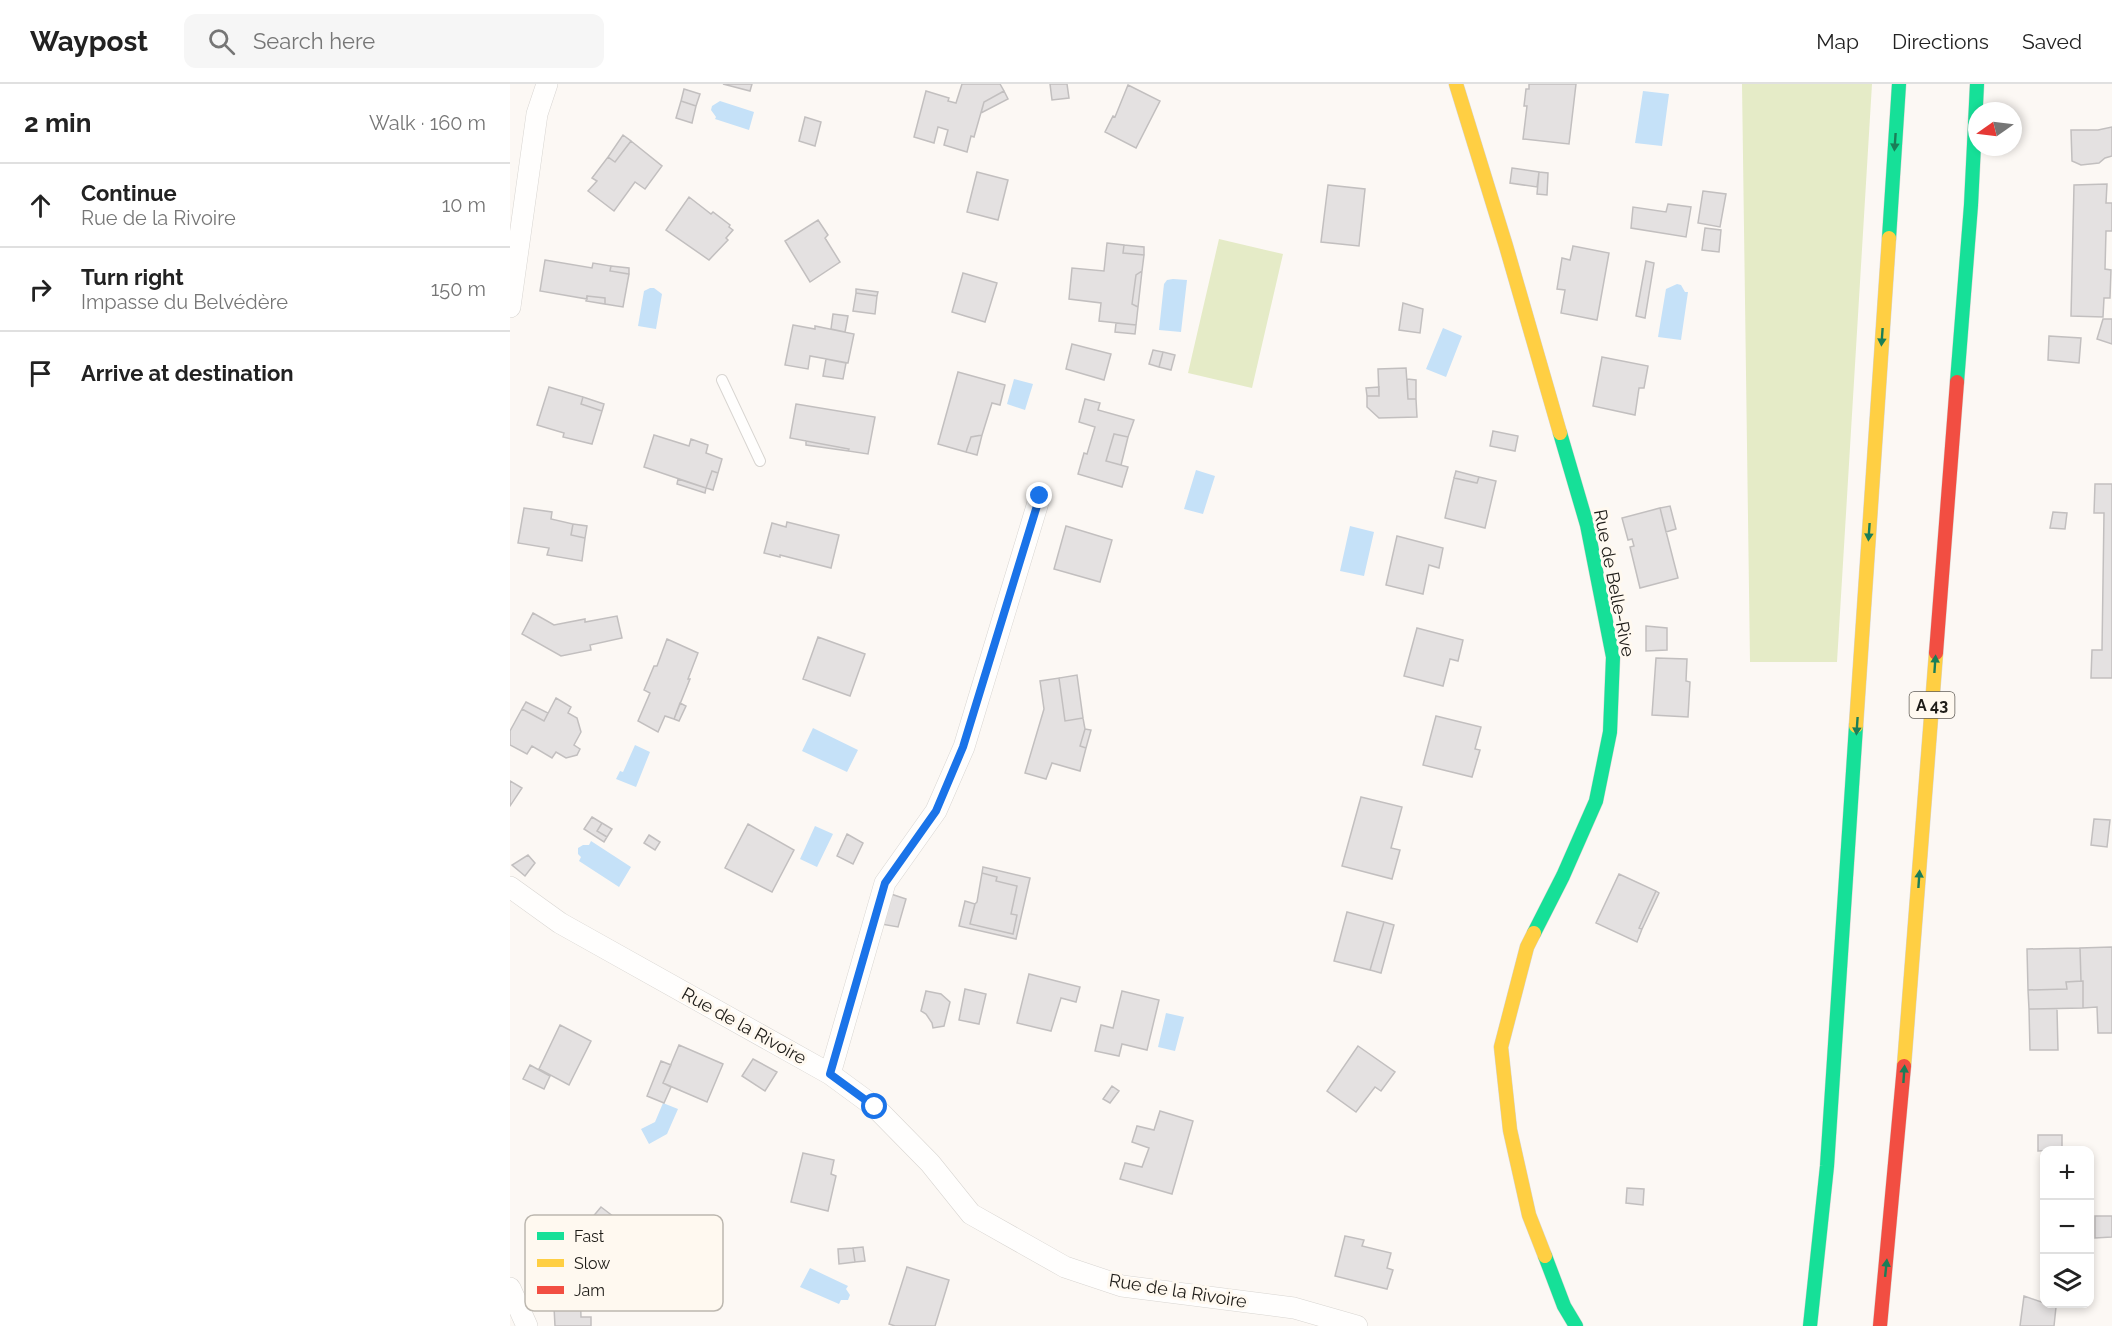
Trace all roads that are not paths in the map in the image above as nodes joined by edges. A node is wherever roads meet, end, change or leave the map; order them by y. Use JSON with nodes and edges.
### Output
{"nodes":[{"id":1,"x":547,"y":84,"type":"edge"},
{"id":2,"x":1456,"y":84,"type":"edge"},
{"id":3,"x":1899,"y":84,"type":"edge"},
{"id":4,"x":1977,"y":84,"type":"edge"},
{"id":5,"x":510,"y":307,"type":"edge"},
{"id":6,"x":722,"y":380,"type":"dead end"},
{"id":7,"x":760,"y":461,"type":"dead end"},
{"id":8,"x":1040,"y":496,"type":"dead end"},
{"id":9,"x":510,"y":886,"type":"edge"},
{"id":10,"x":830,"y":1074,"type":"junction"},
{"id":11,"x":510,"y":1288,"type":"edge"},
{"id":12,"x":527,"y":1326,"type":"edge"},
{"id":13,"x":1357,"y":1326,"type":"edge"},
{"id":14,"x":1575,"y":1326,"type":"edge"},
{"id":15,"x":1810,"y":1326,"type":"edge"},
{"id":16,"x":1880,"y":1326,"type":"edge"}],
"edges":[{"from":1,"to":5,"type":"street"},
{"from":2,"to":14,"type":"main road","name":"Rue de Belle-Rive"},
{"from":3,"to":15,"type":"main road","one_way":true},
{"from":16,"to":4,"type":"main road","number":"A 43","one_way":true},
{"from":6,"to":7,"type":"lane"},
{"from":8,"to":10,"type":"street"},
{"from":9,"to":10,"type":"street","name":"Rue de la Rivoire"},
{"from":10,"to":13,"type":"street","name":"Rue de la Rivoire"},
{"from":11,"to":12,"type":"street"}]}
